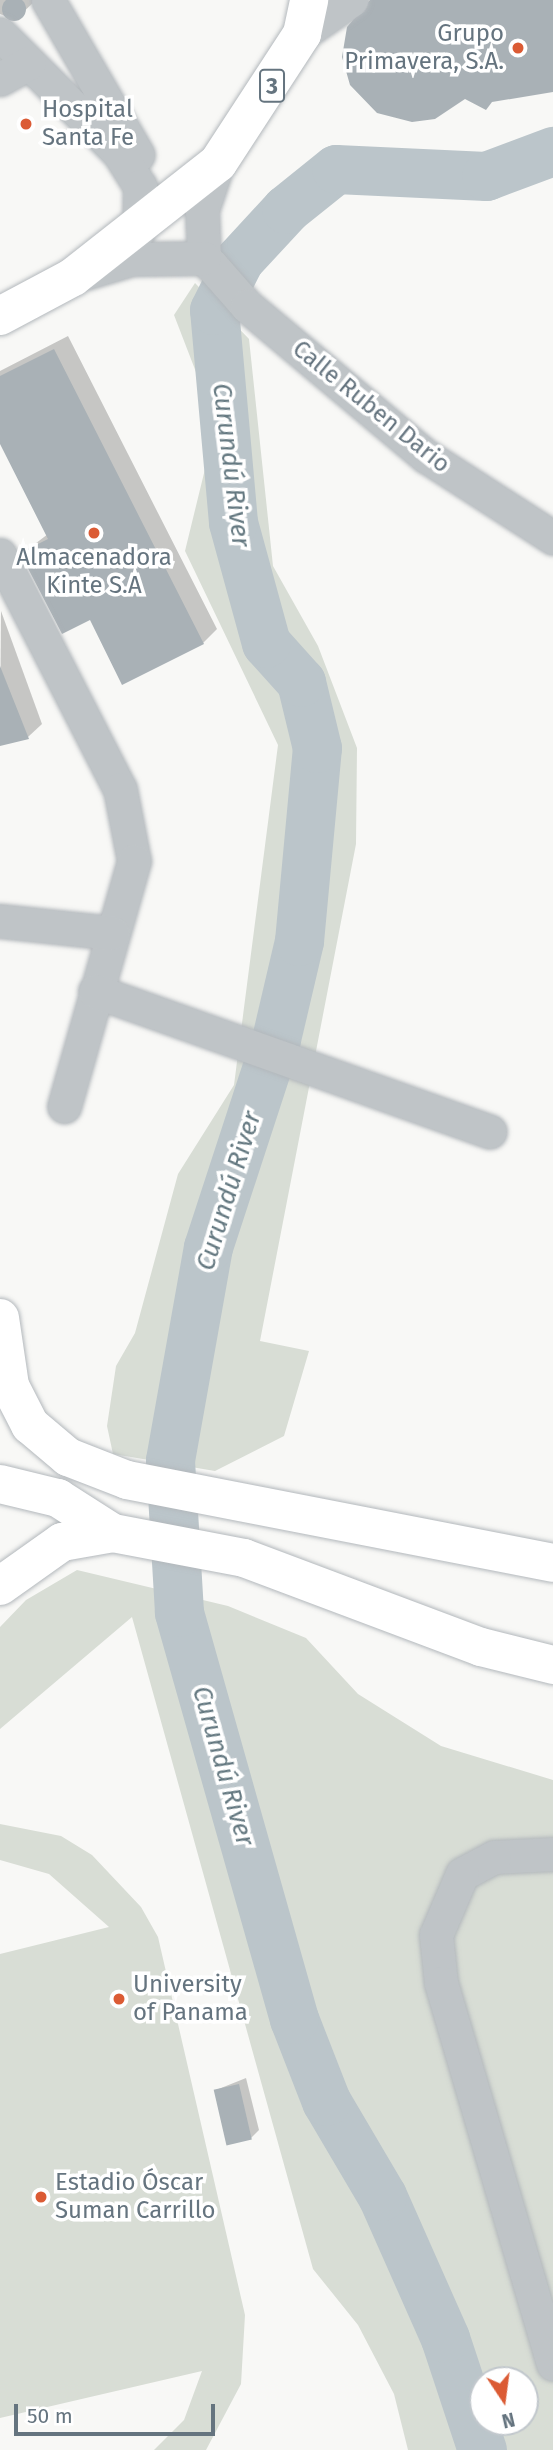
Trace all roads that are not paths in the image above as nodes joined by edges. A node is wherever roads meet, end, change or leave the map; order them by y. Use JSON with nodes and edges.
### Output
{"nodes":[{"id":1,"x":48,"y":0,"type":"edge"},
{"id":2,"x":351,"y":0,"type":"edge"},
{"id":3,"x":305,"y":17,"type":"edge"},
{"id":4,"x":0,"y":34,"type":"edge"},
{"id":5,"x":72,"y":45,"type":"junction"},
{"id":6,"x":35,"y":69,"type":"junction"},
{"id":7,"x":0,"y":79,"type":"edge"},
{"id":8,"x":207,"y":174,"type":"junction"},
{"id":9,"x":139,"y":230,"type":"junction"},
{"id":10,"x":207,"y":261,"type":"junction"},
{"id":11,"x":73,"y":277,"type":"junction"},
{"id":12,"x":0,"y":316,"type":"edge"},
{"id":13,"x":553,"y":538,"type":"edge"},
{"id":14,"x":0,"y":555,"type":"edge"},
{"id":15,"x":0,"y":921,"type":"edge"},
{"id":16,"x":112,"y":933,"type":"junction"},
{"id":17,"x":95,"y":991,"type":"junction"},
{"id":18,"x":64,"y":1106,"type":"dead end"},
{"id":19,"x":489,"y":1132,"type":"dead end"},
{"id":20,"x":0,"y":1318,"type":"edge"},
{"id":21,"x":131,"y":1480,"type":"junction"},
{"id":22,"x":0,"y":1483,"type":"edge"},
{"id":23,"x":58,"y":1498,"type":"junction"},
{"id":24,"x":118,"y":1534,"type":"junction"},
{"id":25,"x":553,"y":1563,"type":"edge"},
{"id":26,"x":0,"y":1586,"type":"edge"},
{"id":27,"x":553,"y":1665,"type":"edge"},
{"id":28,"x":553,"y":1854,"type":"edge"},
{"id":29,"x":553,"y":2364,"type":"edge"}],
"edges":[{"from":1,"to":5,"type":"street"},
{"from":2,"to":3,"type":"street"},
{"from":3,"to":8,"type":"main road","number":"3"},
{"from":4,"to":6,"type":"street"},
{"from":5,"to":6,"type":"street"},
{"from":5,"to":8,"type":"street"},
{"from":6,"to":7,"type":"street"},
{"from":6,"to":9,"type":"street"},
{"from":8,"to":9,"type":"main road","number":"3"},
{"from":8,"to":10,"type":"street"},
{"from":9,"to":11,"type":"main road","number":"3"},
{"from":10,"to":11,"type":"street"},
{"from":10,"to":13,"type":"street","name":"Calle Ruben Dario"},
{"from":11,"to":12,"type":"main road","number":"3"},
{"from":14,"to":16,"type":"street"},
{"from":15,"to":16,"type":"street"},
{"from":16,"to":17,"type":"street"},
{"from":17,"to":18,"type":"street"},
{"from":17,"to":19,"type":"street"},
{"from":20,"to":21,"type":"main road"},
{"from":21,"to":23,"type":"main road"},
{"from":21,"to":25,"type":"main road"},
{"from":22,"to":23,"type":"main road"},
{"from":23,"to":24,"type":"main road"},
{"from":24,"to":26,"type":"main road"},
{"from":24,"to":27,"type":"main road"},
{"from":28,"to":29,"type":"street"}]}
